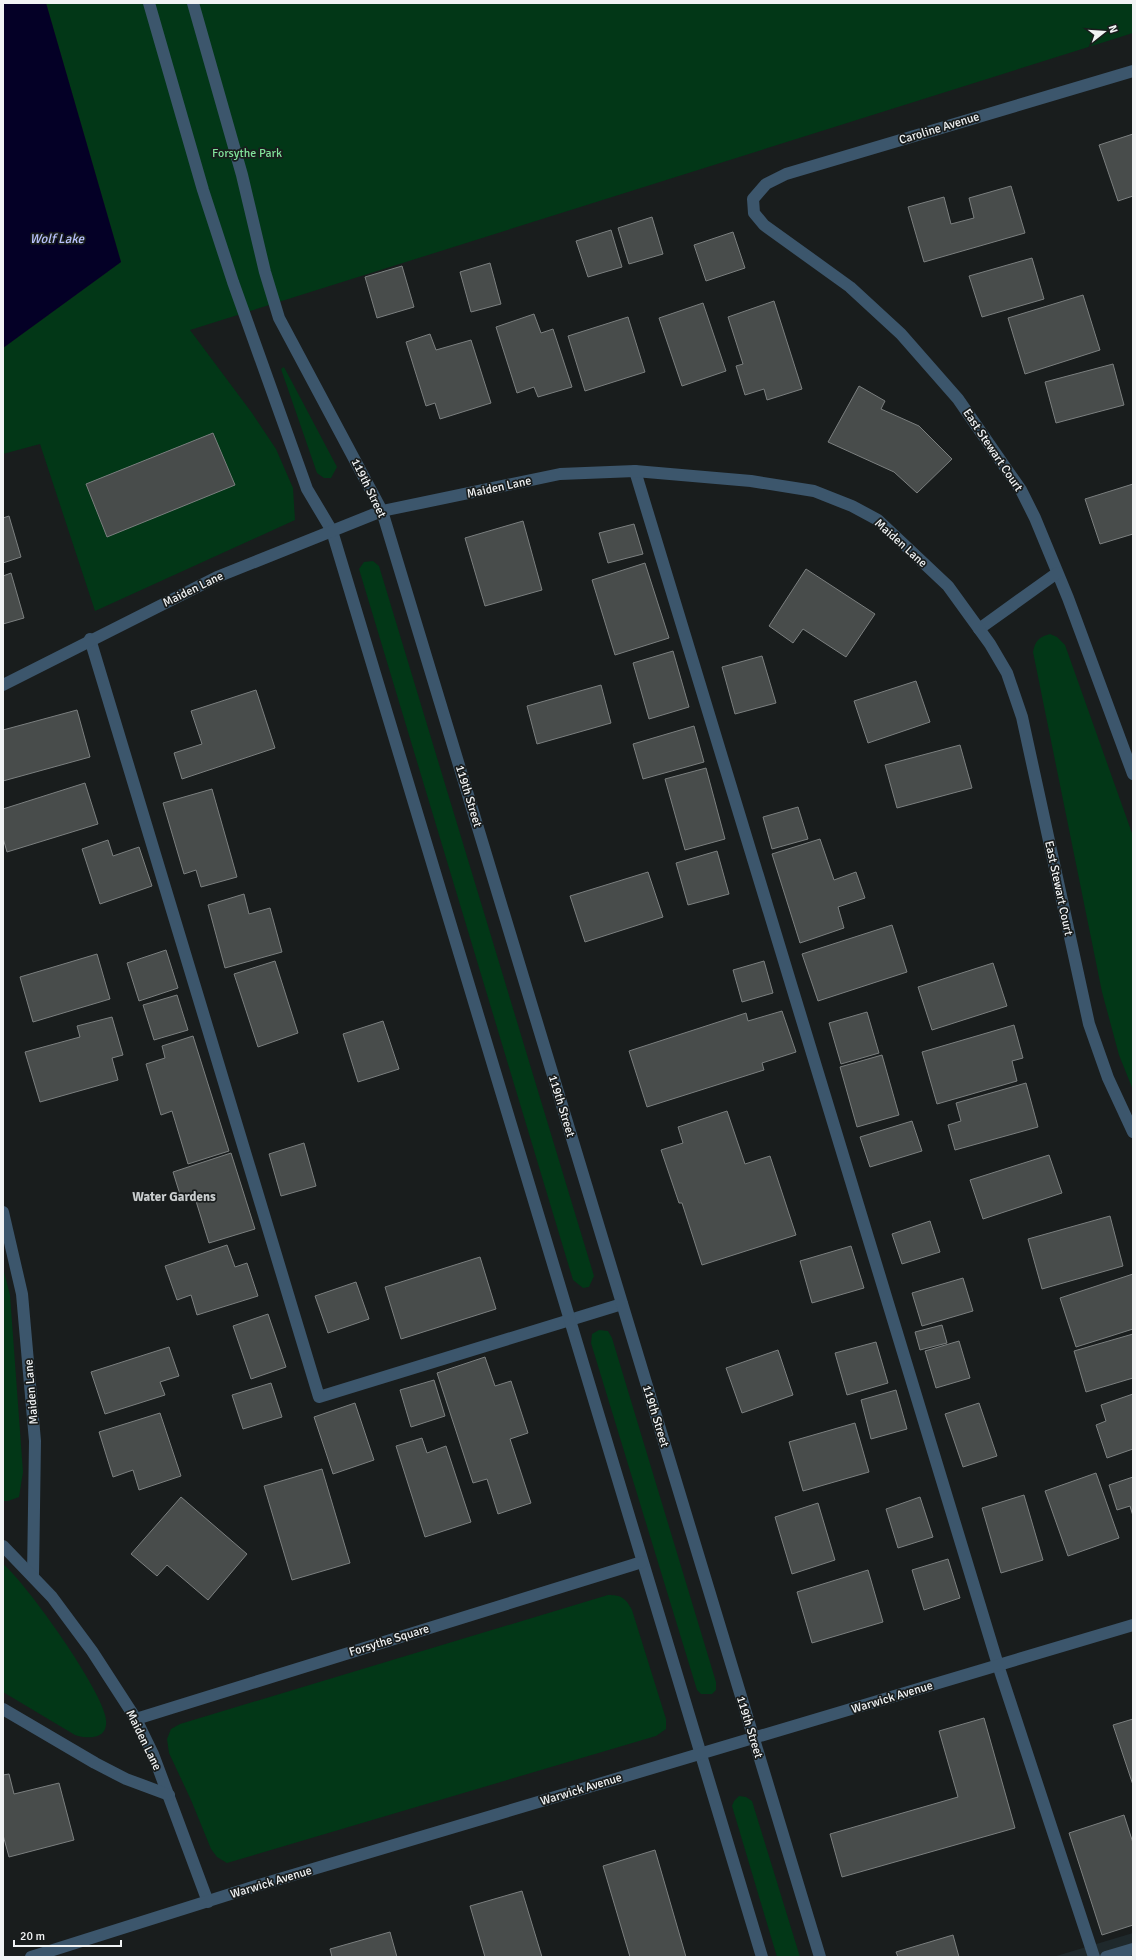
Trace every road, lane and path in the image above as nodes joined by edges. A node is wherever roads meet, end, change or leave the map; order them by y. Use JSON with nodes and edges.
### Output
{"nodes":[{"id":1,"x":149,"y":3,"type":"edge"},
{"id":2,"x":193,"y":3,"type":"edge"},
{"id":3,"x":1133,"y":71,"type":"edge"},
{"id":4,"x":753,"y":199,"type":"joint"},
{"id":5,"x":635,"y":471,"type":"junction"},
{"id":6,"x":382,"y":511,"type":"junction"},
{"id":7,"x":332,"y":531,"type":"junction"},
{"id":8,"x":1056,"y":572,"type":"junction"},
{"id":9,"x":979,"y":629,"type":"junction"},
{"id":10,"x":90,"y":639,"type":"junction"},
{"id":11,"x":990,"y":644,"type":"joint"},
{"id":12,"x":3,"y":685,"type":"edge"},
{"id":13,"x":1127,"y":743,"type":"edge"},
{"id":14,"x":1133,"y":774,"type":"edge"},
{"id":15,"x":1133,"y":1132,"type":"edge"},
{"id":16,"x":3,"y":1212,"type":"edge"},
{"id":17,"x":622,"y":1304,"type":"junction"},
{"id":18,"x":570,"y":1320,"type":"junction"},
{"id":19,"x":3,"y":1546,"type":"edge"},
{"id":20,"x":642,"y":1562,"type":"junction"},
{"id":21,"x":33,"y":1576,"type":"junction"},
{"id":22,"x":1133,"y":1625,"type":"edge"},
{"id":23,"x":998,"y":1665,"type":"junction"},
{"id":24,"x":3,"y":1709,"type":"edge"},
{"id":25,"x":136,"y":1719,"type":"junction"},
{"id":26,"x":754,"y":1738,"type":"junction"},
{"id":27,"x":700,"y":1754,"type":"junction"},
{"id":28,"x":169,"y":1795,"type":"junction"},
{"id":29,"x":208,"y":1902,"type":"junction"},
{"id":30,"x":1133,"y":1949,"type":"edge"},
{"id":31,"x":31,"y":1957,"type":"edge"},
{"id":32,"x":762,"y":1957,"type":"edge"},
{"id":33,"x":820,"y":1957,"type":"edge"},
{"id":34,"x":1094,"y":1957,"type":"edge"},
{"id":35,"x":1106,"y":1957,"type":"edge"}],
"edges":[{"from":1,"to":7,"type":"street"},
{"from":2,"to":6,"type":"street","name":"119th Street"},
{"from":3,"to":4,"type":"street","name":"Caroline Avenue"},
{"from":4,"to":8,"type":"street","name":"East Stewart Court"},
{"from":5,"to":6,"type":"street","name":"Maiden Lane"},
{"from":5,"to":9,"type":"street","name":"Maiden Lane"},
{"from":5,"to":23,"type":"street"},
{"from":6,"to":7,"type":"street","name":"Maiden Lane"},
{"from":6,"to":17,"type":"street","name":"119th Street"},
{"from":7,"to":10,"type":"street","name":"Maiden Lane"},
{"from":7,"to":18,"type":"street"},
{"from":8,"to":9,"type":"street"},
{"from":8,"to":13,"type":"street","name":"East Stewart Court"},
{"from":9,"to":11,"type":"street","name":"Maiden Lane"},
{"from":10,"to":12,"type":"street","name":"Maiden Lane"},
{"from":10,"to":18,"type":"street"},
{"from":11,"to":15,"type":"street","name":"East Stewart Court"},
{"from":13,"to":14,"type":"street","name":"East Stewart Court"},
{"from":16,"to":21,"type":"street","name":"Maiden Lane"},
{"from":17,"to":18,"type":"street"},
{"from":17,"to":26,"type":"street","name":"119th Street"},
{"from":18,"to":20,"type":"street"},
{"from":19,"to":21,"type":"street","name":"Maiden Lane"},
{"from":20,"to":25,"type":"street","name":"Forsythe Square"},
{"from":20,"to":27,"type":"street"},
{"from":21,"to":25,"type":"street","name":"Maiden Lane"},
{"from":22,"to":23,"type":"street","name":"Warwick Avenue"},
{"from":23,"to":26,"type":"street","name":"Warwick Avenue"},
{"from":23,"to":34,"type":"street"},
{"from":24,"to":28,"type":"street"},
{"from":25,"to":28,"type":"street","name":"Maiden Lane"},
{"from":26,"to":27,"type":"street","name":"Warwick Avenue"},
{"from":26,"to":33,"type":"street","name":"119th Street"},
{"from":27,"to":29,"type":"street","name":"Warwick Avenue"},
{"from":27,"to":32,"type":"street"},
{"from":28,"to":29,"type":"street","name":"Maiden Lane"},
{"from":29,"to":31,"type":"street","name":"Warwick Avenue"},
{"from":30,"to":35,"type":"street"}]}
